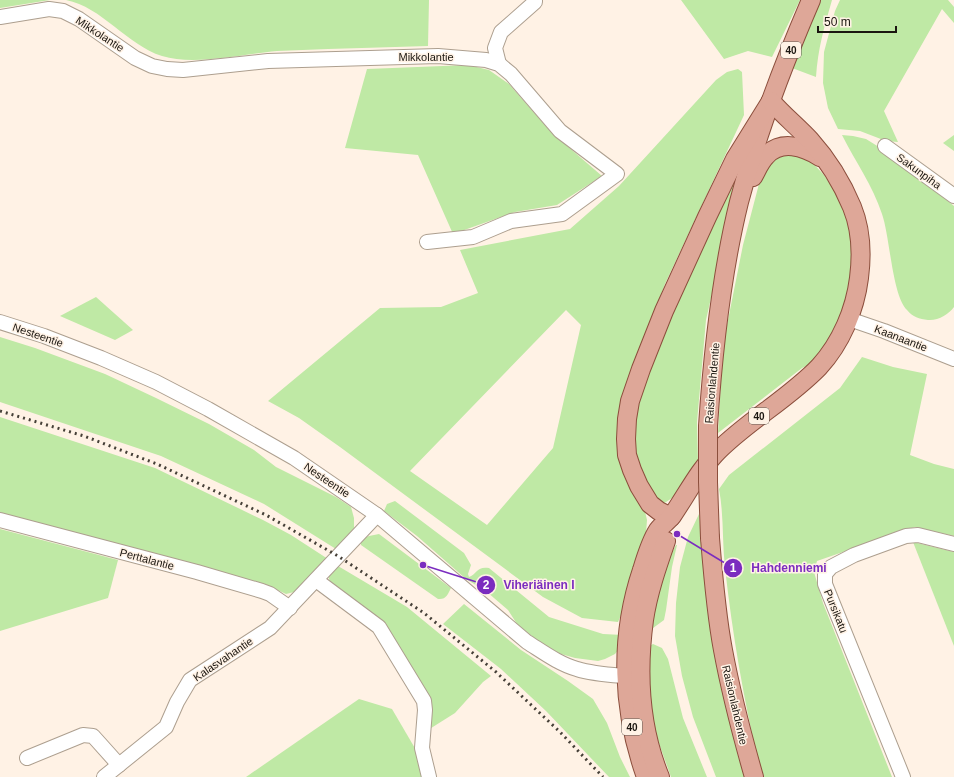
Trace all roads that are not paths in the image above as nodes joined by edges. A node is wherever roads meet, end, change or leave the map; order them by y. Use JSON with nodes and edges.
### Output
{"nodes":[{"id":1,"x":811,"y":0,"type":"edge"},
{"id":2,"x":535,"y":1,"type":"edge"},
{"id":3,"x":0,"y":17,"type":"edge"},
{"id":4,"x":499,"y":64,"type":"junction"},
{"id":5,"x":771,"y":101,"type":"junction"},
{"id":6,"x":885,"y":146,"type":"dead end"},
{"id":7,"x":826,"y":160,"type":"junction"},
{"id":8,"x":954,"y":196,"type":"edge"},
{"id":9,"x":739,"y":202,"type":"junction"},
{"id":10,"x":427,"y":242,"type":"dead end"},
{"id":11,"x":849,"y":319,"type":"junction"},
{"id":12,"x":0,"y":322,"type":"edge"},
{"id":13,"x":954,"y":359,"type":"edge"},
{"id":14,"x":377,"y":515,"type":"junction"},
{"id":15,"x":671,"y":517,"type":"junction"},
{"id":16,"x":0,"y":520,"type":"edge"},
{"id":17,"x":954,"y":544,"type":"edge"},
{"id":18,"x":316,"y":580,"type":"junction"},
{"id":19,"x":290,"y":608,"type":"junction"},
{"id":20,"x":634,"y":676,"type":"junction"},
{"id":21,"x":27,"y":758,"type":"dead end"},
{"id":22,"x":119,"y":765,"type":"junction"},
{"id":23,"x":104,"y":777,"type":"edge"},
{"id":24,"x":428,"y":777,"type":"edge"},
{"id":25,"x":646,"y":777,"type":"edge"},
{"id":26,"x":660,"y":777,"type":"edge"},
{"id":27,"x":754,"y":777,"type":"edge"},
{"id":28,"x":902,"y":777,"type":"edge"}],
"edges":[{"from":1,"to":5,"type":"main road","name":"Raisionlahdentie","number":"40"},
{"from":2,"to":4,"type":"street"},
{"from":3,"to":4,"type":"street","name":"Mikkolantie"},
{"from":4,"to":10,"type":"street","name":"Mikkolantie"},
{"from":5,"to":7,"type":"main road","number":"40"},
{"from":5,"to":9,"type":"main road","name":"Raisionlahdentie"},
{"from":5,"to":15,"type":"main road"},
{"from":6,"to":8,"type":"street","name":"Sakunpiha"},
{"from":7,"to":9,"type":"main road"},
{"from":7,"to":11,"type":"main road","number":"40"},
{"from":9,"to":27,"type":"main road","name":"Raisionlahdentie","bridge":true},
{"from":11,"to":13,"type":"street","name":"Kaanaantie"},
{"from":11,"to":15,"type":"main road","number":"40"},
{"from":12,"to":14,"type":"street","name":"Nesteentie"},
{"from":14,"to":18,"type":"street","name":"Kalasvahantie"},
{"from":14,"to":20,"type":"street","name":"Nesteentie"},
{"from":15,"to":20,"type":"main road","number":"40"},
{"from":16,"to":19,"type":"street","name":"Perttalantie"},
{"from":17,"to":28,"type":"street","name":"Pursikatu"},
{"from":18,"to":19,"type":"street","name":"Kalasvahantie"},
{"from":18,"to":24,"type":"street"},
{"from":19,"to":22,"type":"street","name":"Kalasvahantie"},
{"from":20,"to":25,"type":"main road","number":"40"},
{"from":20,"to":26,"type":"main road","number":"40"},
{"from":21,"to":22,"type":"street"},
{"from":22,"to":23,"type":"street","name":"Kalasvahantie"}]}
